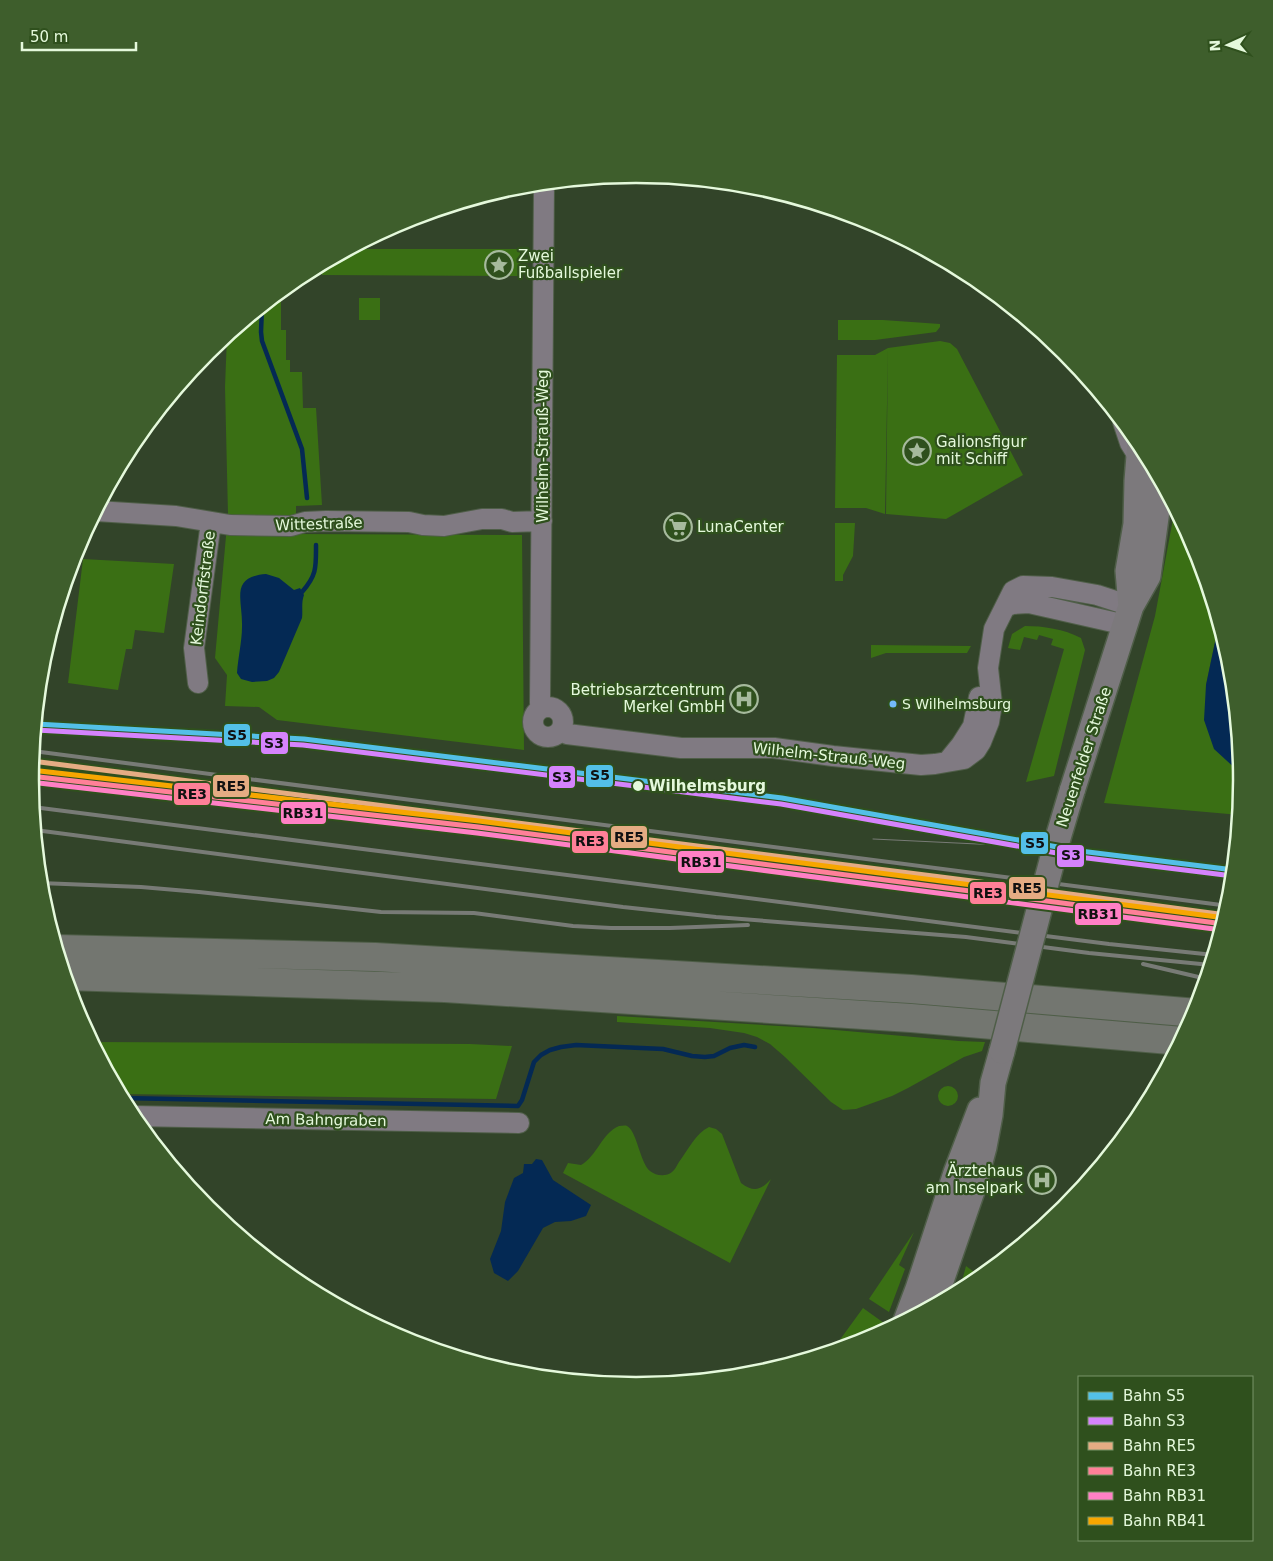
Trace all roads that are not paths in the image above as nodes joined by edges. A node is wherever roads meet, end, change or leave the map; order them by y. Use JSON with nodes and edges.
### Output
{"nodes":[{"id":1,"x":544,"y":190,"type":"edge"},
{"id":2,"x":1139,"y":456,"type":"edge"},
{"id":3,"x":1160,"y":492,"type":"edge"},
{"id":4,"x":103,"y":511,"type":"edge"},
{"id":5,"x":542,"y":521,"type":"junction"},
{"id":6,"x":212,"y":522,"type":"junction"},
{"id":7,"x":1128,"y":616,"type":"junction"},
{"id":8,"x":198,"y":683,"type":"dead end"},
{"id":9,"x":63,"y":949,"type":"edge"},
{"id":10,"x":71,"y":976,"type":"edge"},
{"id":11,"x":1188,"y":1012,"type":"edge"},
{"id":12,"x":1175,"y":1040,"type":"edge"},
{"id":13,"x":994,"y":1083,"type":"junction"},
{"id":14,"x":141,"y":1116,"type":"edge"},
{"id":15,"x":519,"y":1123,"type":"dead end"},
{"id":16,"x":935,"y":1298,"type":"edge"},
{"id":17,"x":909,"y":1313,"type":"edge"}],
"edges":[{"from":1,"to":5,"type":"street","name":"Wilhelm-Strauß-Weg"},
{"from":2,"to":7,"type":"main road","name":"Neuenfelder Straße"},
{"from":3,"to":7,"type":"main road","name":"Neuenfelder Straße"},
{"from":4,"to":6,"type":"street","name":"Wittestraße"},
{"from":5,"to":6,"type":"street","name":"Wittestraße"},
{"from":5,"to":7,"type":"street","name":"Wilhelm-Strauß-Weg"},
{"from":6,"to":8,"type":"street","name":"Keindorffstraße"},
{"from":7,"to":13,"type":"main road","name":"Neuenfelder Straße","bridge":true},
{"from":9,"to":11,"type":"highway"},
{"from":10,"to":12,"type":"highway"},
{"from":13,"to":16,"type":"main road","name":"Neuenfelder Straße"},
{"from":13,"to":17,"type":"main road","name":"Neuenfelder Straße"},
{"from":14,"to":15,"type":"street","name":"Am Bahngraben"}]}
